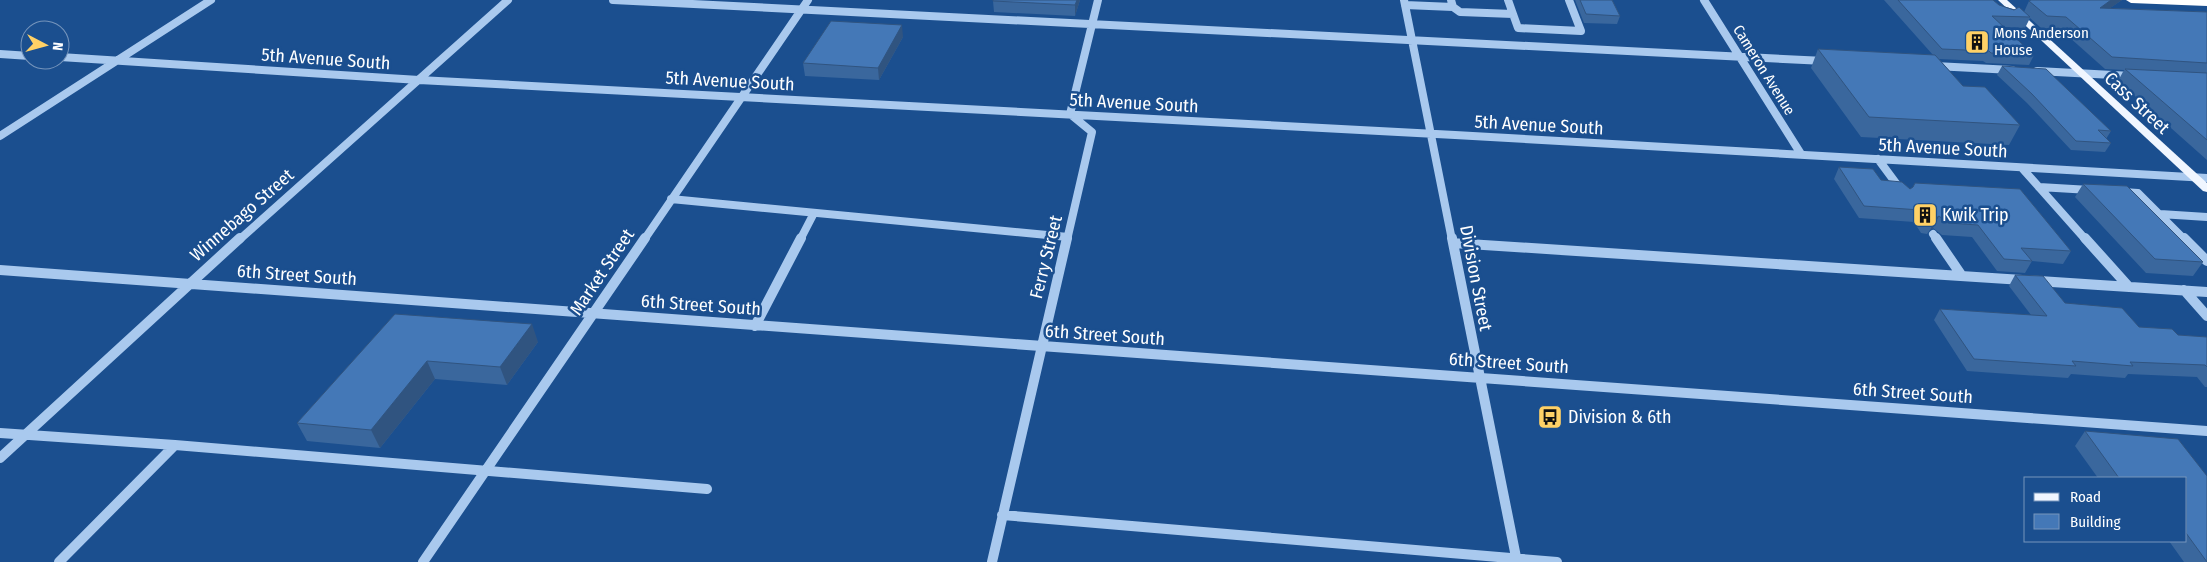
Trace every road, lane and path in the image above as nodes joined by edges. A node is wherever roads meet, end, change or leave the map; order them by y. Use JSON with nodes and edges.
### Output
{"nodes":[{"id":1,"x":211,"y":0,"type":"edge"},
{"id":2,"x":508,"y":0,"type":"edge"},
{"id":3,"x":613,"y":0,"type":"edge"},
{"id":4,"x":808,"y":0,"type":"edge"},
{"id":5,"x":1098,"y":0,"type":"edge"},
{"id":6,"x":1508,"y":0,"type":"edge"},
{"id":7,"x":1569,"y":0,"type":"edge"},
{"id":8,"x":1704,"y":0,"type":"edge"},
{"id":9,"x":2002,"y":0,"type":"edge"},
{"id":10,"x":2131,"y":0,"type":"edge"},
{"id":11,"x":2202,"y":0,"type":"edge"},
{"id":12,"x":1405,"y":2,"type":"edge"},
{"id":13,"x":2207,"y":3,"type":"edge"},
{"id":14,"x":1452,"y":4,"type":"edge"},
{"id":15,"x":802,"y":9,"type":"junction"},
{"id":16,"x":1513,"y":14,"type":"junction"},
{"id":17,"x":1092,"y":23,"type":"junction"},
{"id":18,"x":1412,"y":40,"type":"junction"},
{"id":19,"x":0,"y":54,"type":"edge"},
{"id":20,"x":20,"y":55,"type":"edge"},
{"id":21,"x":1740,"y":57,"type":"junction"},
{"id":22,"x":70,"y":59,"type":"edge"},
{"id":23,"x":117,"y":61,"type":"junction"},
{"id":24,"x":1830,"y":61,"type":"edge"},
{"id":25,"x":1927,"y":66,"type":"edge"},
{"id":26,"x":2082,"y":73,"type":"junction"},
{"id":27,"x":2138,"y":76,"type":"edge"},
{"id":28,"x":419,"y":80,"type":"junction"},
{"id":29,"x":742,"y":97,"type":"junction"},
{"id":30,"x":1070,"y":114,"type":"junction"},
{"id":31,"x":1431,"y":134,"type":"junction"},
{"id":32,"x":0,"y":136,"type":"edge"},
{"id":33,"x":1801,"y":154,"type":"junction"},
{"id":34,"x":1878,"y":159,"type":"junction"},
{"id":35,"x":2022,"y":168,"type":"junction"},
{"id":36,"x":2194,"y":177,"type":"junction"},
{"id":37,"x":2207,"y":178,"type":"edge"},
{"id":38,"x":2040,"y":187,"type":"junction"},
{"id":39,"x":2207,"y":189,"type":"edge"},
{"id":40,"x":2099,"y":190,"type":"edge"},
{"id":41,"x":2118,"y":191,"type":"edge"},
{"id":42,"x":1904,"y":195,"type":"edge"},
{"id":43,"x":671,"y":199,"type":"junction"},
{"id":44,"x":814,"y":213,"type":"junction"},
{"id":45,"x":2160,"y":214,"type":"junction"},
{"id":46,"x":2207,"y":217,"type":"edge"},
{"id":47,"x":1932,"y":234,"type":"edge"},
{"id":48,"x":1068,"y":236,"type":"junction"},
{"id":49,"x":1453,"y":244,"type":"junction"},
{"id":50,"x":2207,"y":261,"type":"edge"},
{"id":51,"x":0,"y":270,"type":"edge"},
{"id":52,"x":1962,"y":276,"type":"junction"},
{"id":53,"x":190,"y":283,"type":"junction"},
{"id":54,"x":2129,"y":287,"type":"junction"},
{"id":55,"x":2184,"y":290,"type":"junction"},
{"id":56,"x":2207,"y":292,"type":"edge"},
{"id":57,"x":592,"y":314,"type":"junction"},
{"id":58,"x":2207,"y":316,"type":"edge"},
{"id":59,"x":756,"y":326,"type":"junction"},
{"id":60,"x":1041,"y":347,"type":"junction"},
{"id":61,"x":1480,"y":378,"type":"junction"},
{"id":62,"x":2207,"y":431,"type":"edge"},
{"id":63,"x":0,"y":433,"type":"edge"},
{"id":64,"x":26,"y":436,"type":"junction"},
{"id":65,"x":175,"y":445,"type":"junction"},
{"id":66,"x":0,"y":458,"type":"edge"},
{"id":67,"x":486,"y":470,"type":"junction"},
{"id":68,"x":708,"y":489,"type":"dead end"},
{"id":69,"x":1002,"y":515,"type":"junction"},
{"id":70,"x":1517,"y":561,"type":"edge"},
{"id":71,"x":59,"y":562,"type":"edge"},
{"id":72,"x":422,"y":562,"type":"edge"},
{"id":73,"x":992,"y":562,"type":"edge"},
{"id":74,"x":1557,"y":562,"type":"edge"}],
"edges":[{"from":1,"to":23,"type":"street"},
{"from":2,"to":28,"type":"street","name":"Winnebago Street"},
{"from":3,"to":15,"type":"street"},
{"from":4,"to":15,"type":"street","name":"Market Street"},
{"from":5,"to":17,"type":"street"},
{"from":6,"to":16,"type":"street"},
{"from":7,"to":16,"type":"street"},
{"from":8,"to":21,"type":"street","name":"Cameron Avenue"},
{"from":9,"to":26,"type":"main road","name":"Cass Street"},
{"from":10,"to":13,"type":"highway"},
{"from":11,"to":13,"type":"street"},
{"from":12,"to":14,"type":"street"},
{"from":12,"to":18,"type":"street","name":"Division Street"},
{"from":14,"to":16,"type":"street"},
{"from":15,"to":17,"type":"street"},
{"from":15,"to":29,"type":"street","name":"Market Street"},
{"from":17,"to":18,"type":"street"},
{"from":17,"to":30,"type":"street"},
{"from":18,"to":21,"type":"street"},
{"from":18,"to":31,"type":"street","name":"Division Street"},
{"from":19,"to":20,"type":"street"},
{"from":21,"to":24,"type":"street"},
{"from":21,"to":33,"type":"street","name":"Cameron Avenue"},
{"from":22,"to":23,"type":"street","name":"5th Avenue South"},
{"from":23,"to":28,"type":"street","name":"5th Avenue South"},
{"from":23,"to":32,"type":"street"},
{"from":25,"to":26,"type":"street"},
{"from":26,"to":27,"type":"street"},
{"from":26,"to":36,"type":"main road","name":"Cass Street"},
{"from":28,"to":29,"type":"street","name":"5th Avenue South"},
{"from":28,"to":53,"type":"street","name":"Winnebago Street"},
{"from":29,"to":30,"type":"street","name":"5th Avenue South"},
{"from":29,"to":43,"type":"street","name":"Market Street"},
{"from":30,"to":31,"type":"street","name":"5th Avenue South"},
{"from":30,"to":48,"type":"street","name":"Ferry Street"},
{"from":31,"to":33,"type":"street","name":"5th Avenue South"},
{"from":31,"to":49,"type":"street","name":"Division Street"},
{"from":33,"to":34,"type":"street","name":"5th Avenue South"},
{"from":34,"to":35,"type":"street","name":"5th Avenue South"},
{"from":34,"to":42,"type":"street"},
{"from":35,"to":36,"type":"street","name":"5th Avenue South"},
{"from":35,"to":38,"type":"street"},
{"from":36,"to":37,"type":"street","name":"5th Avenue South"},
{"from":36,"to":39,"type":"main road","name":"Cass Street"},
{"from":38,"to":40,"type":"street"},
{"from":38,"to":54,"type":"street"},
{"from":41,"to":45,"type":"street"},
{"from":43,"to":44,"type":"street"},
{"from":43,"to":57,"type":"street","name":"Market Street"},
{"from":44,"to":48,"type":"street"},
{"from":44,"to":59,"type":"street"},
{"from":45,"to":46,"type":"street"},
{"from":45,"to":50,"type":"street"},
{"from":47,"to":52,"type":"street"},
{"from":48,"to":60,"type":"street","name":"Ferry Street"},
{"from":49,"to":52,"type":"street"},
{"from":49,"to":61,"type":"street","name":"Division Street"},
{"from":51,"to":53,"type":"street","name":"6th Street South"},
{"from":52,"to":54,"type":"street"},
{"from":53,"to":57,"type":"street","name":"6th Street South"},
{"from":53,"to":64,"type":"street","name":"Winnebago Street"},
{"from":54,"to":55,"type":"street"},
{"from":55,"to":56,"type":"street"},
{"from":55,"to":58,"type":"street"},
{"from":57,"to":59,"type":"street","name":"6th Street South"},
{"from":57,"to":67,"type":"street","name":"Market Street"},
{"from":59,"to":60,"type":"street","name":"6th Street South"},
{"from":60,"to":61,"type":"street","name":"6th Street South"},
{"from":60,"to":69,"type":"street","name":"Ferry Street"},
{"from":61,"to":62,"type":"street","name":"6th Street South"},
{"from":61,"to":70,"type":"street","name":"Division Street"},
{"from":63,"to":64,"type":"street"},
{"from":64,"to":65,"type":"street"},
{"from":64,"to":66,"type":"street","name":"Winnebago Street"},
{"from":65,"to":67,"type":"street"},
{"from":65,"to":71,"type":"street"},
{"from":67,"to":68,"type":"street"},
{"from":67,"to":72,"type":"street","name":"Market Street"},
{"from":69,"to":70,"type":"street"},
{"from":69,"to":73,"type":"street","name":"Ferry Street"},
{"from":70,"to":74,"type":"street"}]}
